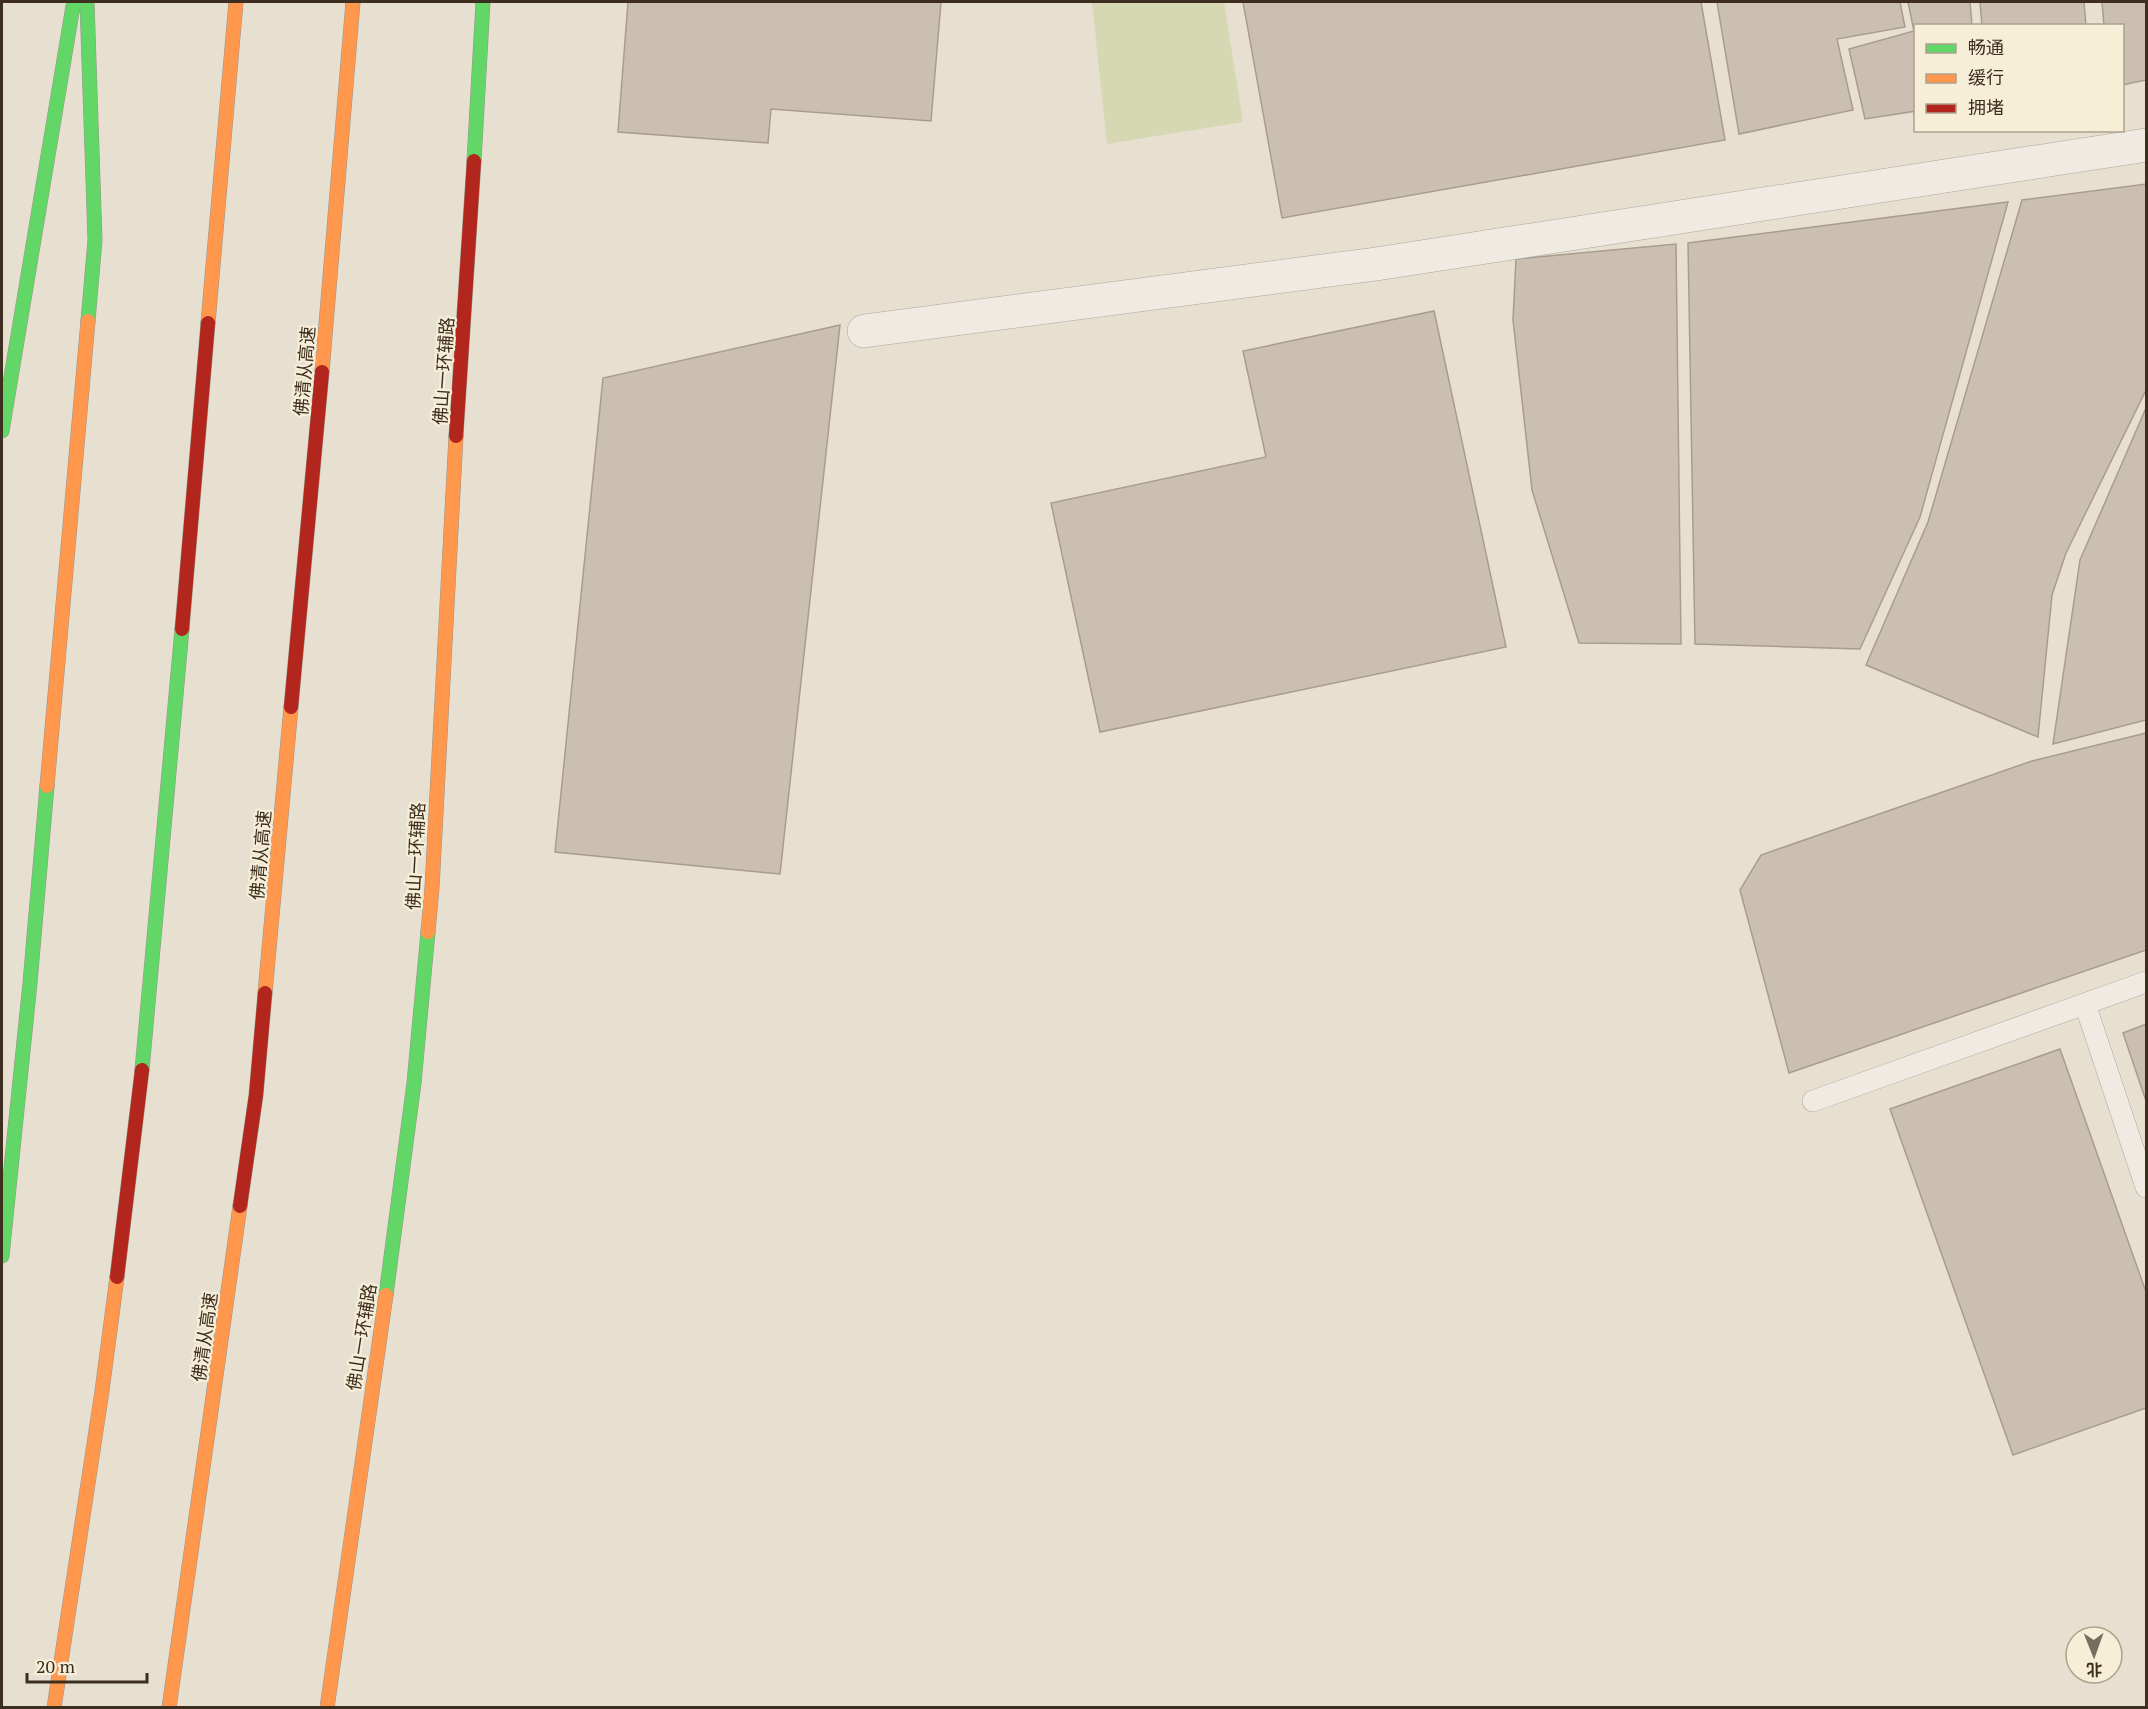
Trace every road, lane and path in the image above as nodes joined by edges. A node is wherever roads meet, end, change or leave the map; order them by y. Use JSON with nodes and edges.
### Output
{"nodes":[{"id":1,"x":73,"y":2,"type":"edge"},
{"id":2,"x":87,"y":2,"type":"edge"},
{"id":3,"x":236,"y":2,"type":"edge"},
{"id":4,"x":353,"y":2,"type":"edge"},
{"id":5,"x":483,"y":2,"type":"edge"},
{"id":6,"x":2146,"y":145,"type":"edge"},
{"id":7,"x":864,"y":331,"type":"dead end"},
{"id":8,"x":2,"y":431,"type":"edge"},
{"id":9,"x":2146,"y":982,"type":"edge"},
{"id":10,"x":2085,"y":1004,"type":"junction"},
{"id":11,"x":1813,"y":1101,"type":"dead end"},
{"id":12,"x":2146,"y":1187,"type":"edge"},
{"id":13,"x":2,"y":1256,"type":"edge"},
{"id":14,"x":54,"y":1707,"type":"edge"},
{"id":15,"x":169,"y":1707,"type":"edge"},
{"id":16,"x":327,"y":1707,"type":"edge"}],
"edges":[{"from":1,"to":8,"type":"main road"},
{"from":2,"to":13,"type":"main road"},
{"from":3,"to":14,"type":"main road"},
{"from":4,"to":15,"type":"main road","name":"佛清从高速"},
{"from":5,"to":16,"type":"main road","name":"佛山一环辅路"},
{"from":6,"to":7,"type":"street"},
{"from":9,"to":10,"type":"lane"},
{"from":10,"to":11,"type":"lane"},
{"from":10,"to":12,"type":"lane"}]}
